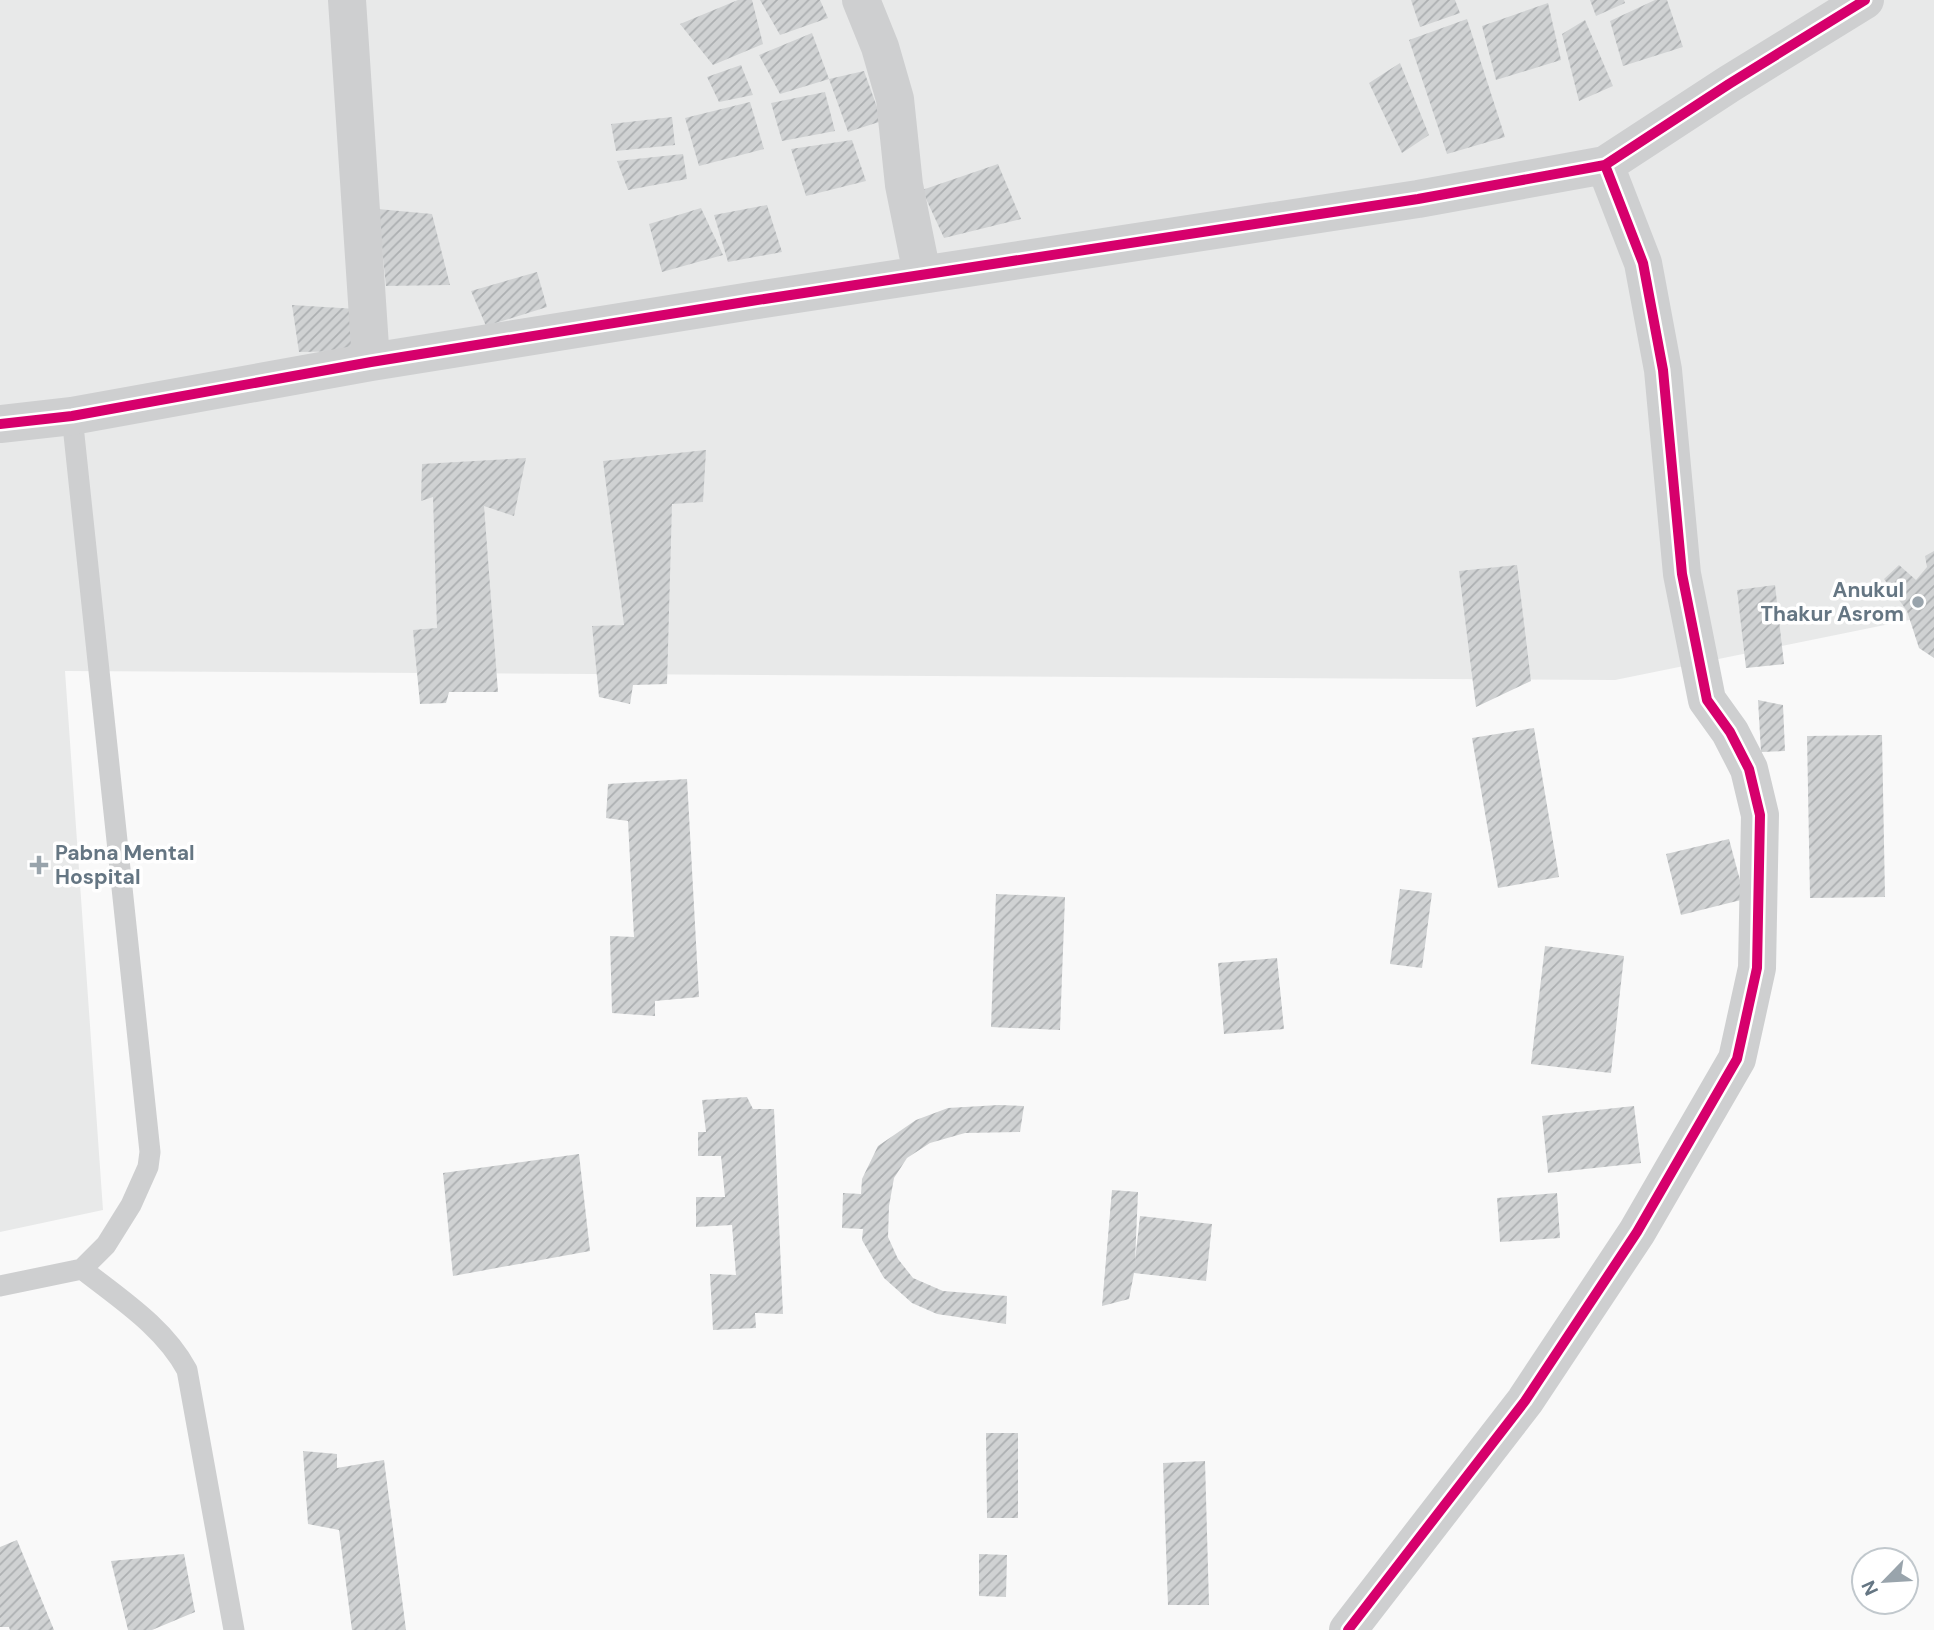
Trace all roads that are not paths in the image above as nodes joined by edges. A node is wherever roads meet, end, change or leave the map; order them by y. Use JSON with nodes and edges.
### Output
{"nodes":[{"id":1,"x":347,"y":0,"type":"edge"},
{"id":2,"x":861,"y":0,"type":"edge"},
{"id":3,"x":1865,"y":0,"type":"edge"},
{"id":4,"x":1605,"y":165,"type":"junction"},
{"id":5,"x":922,"y":274,"type":"junction"},
{"id":6,"x":371,"y":362,"type":"junction"},
{"id":7,"x":72,"y":416,"type":"junction"},
{"id":8,"x":0,"y":424,"type":"edge"},
{"id":9,"x":82,"y":1269,"type":"junction"},
{"id":10,"x":0,"y":1286,"type":"edge"},
{"id":11,"x":234,"y":1630,"type":"edge"},
{"id":12,"x":1348,"y":1630,"type":"edge"}],
"edges":[{"from":1,"to":6,"type":"street"},
{"from":2,"to":5,"type":"street"},
{"from":3,"to":4,"type":"street"},
{"from":4,"to":5,"type":"street"},
{"from":4,"to":12,"type":"street"},
{"from":5,"to":6,"type":"street"},
{"from":6,"to":7,"type":"street"},
{"from":7,"to":8,"type":"street"},
{"from":7,"to":9,"type":"lane"},
{"from":9,"to":10,"type":"lane"},
{"from":9,"to":11,"type":"lane"}]}
